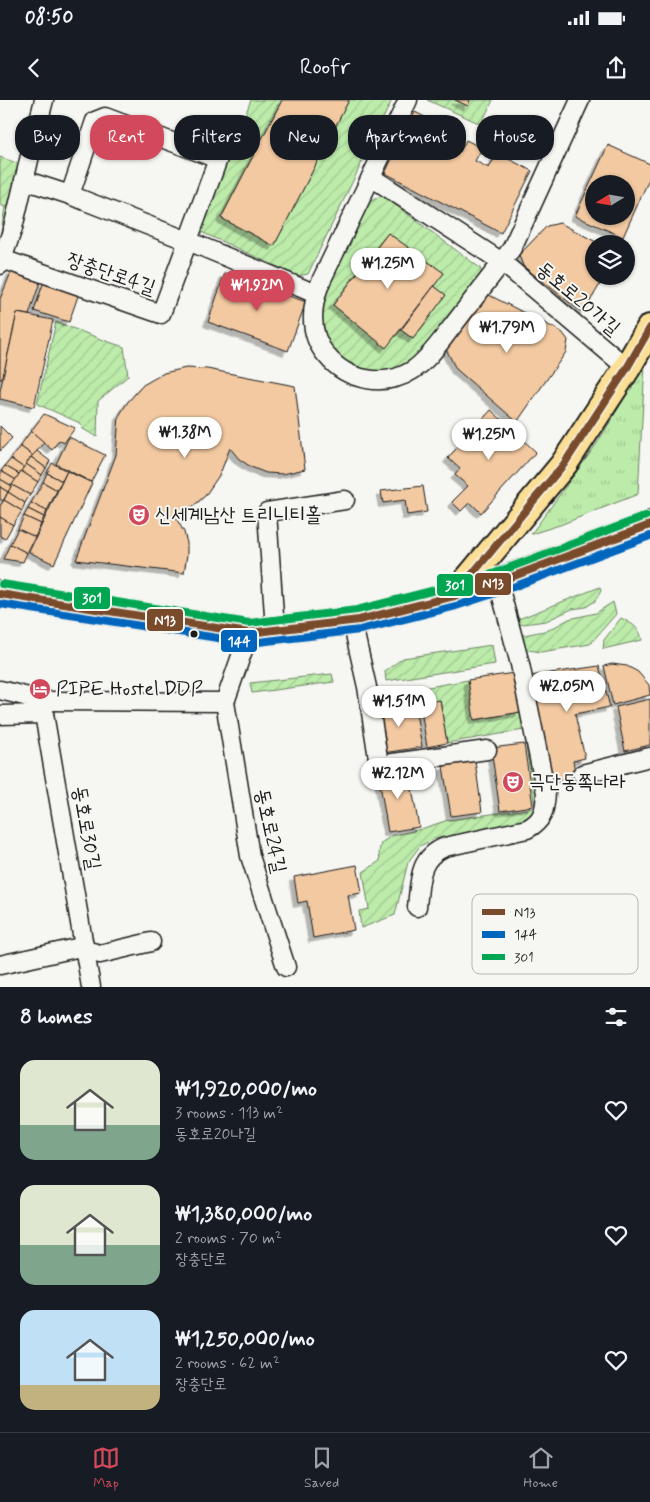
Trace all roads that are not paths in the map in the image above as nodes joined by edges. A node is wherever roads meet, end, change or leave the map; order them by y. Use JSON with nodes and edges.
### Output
{"nodes":[{"id":1,"x":44,"y":100,"type":"edge"},
{"id":2,"x":408,"y":100,"type":"edge"},
{"id":3,"x":580,"y":100,"type":"edge"},
{"id":4,"x":371,"y":177,"type":"junction"},
{"id":5,"x":24,"y":180,"type":"junction"},
{"id":6,"x":70,"y":195,"type":"junction"},
{"id":7,"x":188,"y":241,"type":"junction"},
{"id":8,"x":1,"y":262,"type":"edge"},
{"id":9,"x":502,"y":262,"type":"junction"},
{"id":10,"x":316,"y":294,"type":"junction"},
{"id":11,"x":650,"y":328,"type":"edge"},
{"id":12,"x":627,"y":368,"type":"junction"},
{"id":13,"x":345,"y":500,"type":"dead end"},
{"id":14,"x":650,"y":525,"type":"edge"},
{"id":15,"x":498,"y":582,"type":"junction"},
{"id":16,"x":0,"y":594,"type":"edge"},
{"id":17,"x":454,"y":596,"type":"junction"},
{"id":18,"x":352,"y":621,"type":"junction"},
{"id":19,"x":275,"y":630,"type":"junction"},
{"id":20,"x":249,"y":633,"type":"junction"},
{"id":21,"x":0,"y":690,"type":"edge"},
{"id":22,"x":225,"y":702,"type":"junction"},
{"id":23,"x":45,"y":707,"type":"junction"},
{"id":24,"x":0,"y":715,"type":"edge"},
{"id":25,"x":487,"y":750,"type":"dead end"},
{"id":26,"x":650,"y":758,"type":"edge"},
{"id":27,"x":582,"y":774,"type":"dead end"},
{"id":28,"x":417,"y":907,"type":"dead end"},
{"id":29,"x":151,"y":942,"type":"dead end"},
{"id":30,"x":85,"y":950,"type":"junction"},
{"id":31,"x":0,"y":965,"type":"edge"},
{"id":32,"x":286,"y":967,"type":"dead end"},
{"id":33,"x":92,"y":987,"type":"edge"}],
"edges":[{"from":1,"to":5,"type":"street","name":"장충단로4길"},
{"from":2,"to":4,"type":"street"},
{"from":3,"to":9,"type":"street"},
{"from":4,"to":9,"type":"street","name":"동호로20가길"},
{"from":4,"to":10,"type":"street"},
{"from":5,"to":6,"type":"street"},
{"from":5,"to":8,"type":"street","name":"장충단로4길"},
{"from":6,"to":7,"type":"street"},
{"from":6,"to":7,"type":"street","name":"장충단로4길"},
{"from":7,"to":8,"type":"street","name":"장충단로4길"},
{"from":7,"to":10,"type":"street"},
{"from":9,"to":10,"type":"street"},
{"from":9,"to":12,"type":"street","name":"동호로20가길"},
{"from":11,"to":12,"type":"main road"},
{"from":12,"to":17,"type":"main road"},
{"from":13,"to":19,"type":"street"},
{"from":14,"to":15,"type":"main road"},
{"from":15,"to":17,"type":"main road"},
{"from":15,"to":28,"type":"street"},
{"from":16,"to":20,"type":"main road"},
{"from":17,"to":18,"type":"main road"},
{"from":18,"to":19,"type":"main road"},
{"from":18,"to":25,"type":"street"},
{"from":19,"to":20,"type":"main road"},
{"from":20,"to":22,"type":"street","name":"동호로24길"},
{"from":21,"to":23,"type":"street"},
{"from":22,"to":23,"type":"street"},
{"from":22,"to":32,"type":"street","name":"동호로24길"},
{"from":23,"to":24,"type":"street"},
{"from":23,"to":30,"type":"street","name":"동호로30길"},
{"from":26,"to":27,"type":"street"},
{"from":29,"to":30,"type":"street"},
{"from":30,"to":31,"type":"street"},
{"from":30,"to":33,"type":"street","name":"동호로30길"}]}
